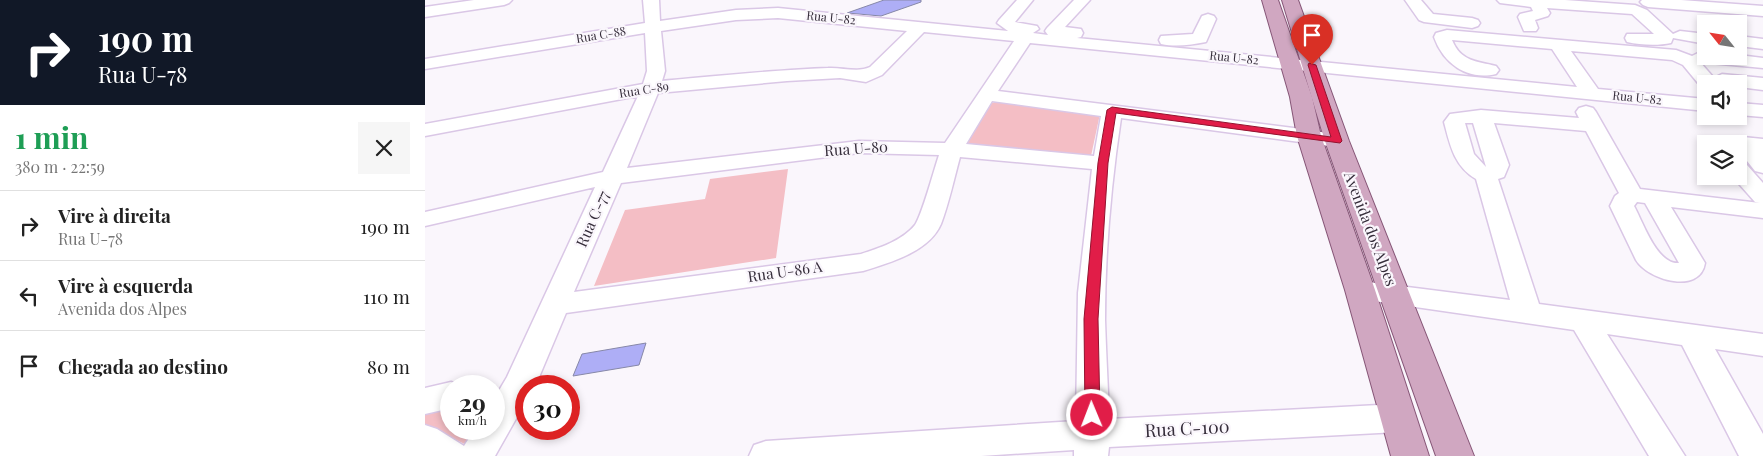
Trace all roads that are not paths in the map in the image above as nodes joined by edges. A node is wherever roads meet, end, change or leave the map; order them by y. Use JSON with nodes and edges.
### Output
{"nodes":[{"id":1,"x":497,"y":0,"type":"edge"},
{"id":2,"x":504,"y":0,"type":"edge"},
{"id":3,"x":651,"y":0,"type":"edge"},
{"id":4,"x":1021,"y":0,"type":"edge"},
{"id":5,"x":1082,"y":0,"type":"edge"},
{"id":6,"x":1270,"y":0,"type":"edge"},
{"id":7,"x":1290,"y":0,"type":"edge"},
{"id":8,"x":1398,"y":0,"type":"edge"},
{"id":9,"x":1413,"y":0,"type":"edge"},
{"id":10,"x":1505,"y":0,"type":"edge"},
{"id":11,"x":1555,"y":0,"type":"edge"},
{"id":12,"x":1536,"y":1,"type":"edge"},
{"id":13,"x":780,"y":6,"type":"edge"},
{"id":14,"x":1652,"y":7,"type":"edge"},
{"id":15,"x":425,"y":11,"type":"edge"},
{"id":16,"x":1763,"y":11,"type":"edge"},
{"id":17,"x":1697,"y":16,"type":"edge"},
{"id":18,"x":1209,"y":19,"type":"dead end"},
{"id":19,"x":1747,"y":25,"type":"edge"},
{"id":20,"x":1763,"y":26,"type":"edge"},
{"id":21,"x":652,"y":27,"type":"junction"},
{"id":22,"x":920,"y":27,"type":"junction"},
{"id":23,"x":1530,"y":28,"type":"junction"},
{"id":24,"x":1053,"y":31,"type":"junction"},
{"id":25,"x":1421,"y":33,"type":"junction"},
{"id":26,"x":1680,"y":36,"type":"junction"},
{"id":27,"x":1026,"y":37,"type":"junction"},
{"id":28,"x":1697,"y":38,"type":"edge"},
{"id":29,"x":1747,"y":42,"type":"edge"},
{"id":30,"x":1763,"y":44,"type":"edge"},
{"id":31,"x":1559,"y":45,"type":"junction"},
{"id":32,"x":1696,"y":53,"type":"junction"},
{"id":33,"x":1291,"y":63,"type":"junction"},
{"id":34,"x":1763,"y":63,"type":"edge"},
{"id":35,"x":425,"y":64,"type":"edge"},
{"id":36,"x":1312,"y":65,"type":"junction"},
{"id":37,"x":1709,"y":75,"type":"edge"},
{"id":38,"x":1713,"y":75,"type":"edge"},
{"id":39,"x":1453,"y":80,"type":"junction"},
{"id":40,"x":1747,"y":83,"type":"edge"},
{"id":41,"x":1763,"y":84,"type":"edge"},
{"id":42,"x":651,"y":88,"type":"junction"},
{"id":43,"x":1583,"y":88,"type":"junction"},
{"id":44,"x":1697,"y":91,"type":"edge"},
{"id":45,"x":986,"y":95,"type":"junction"},
{"id":46,"x":1697,"y":104,"type":"edge"},
{"id":47,"x":1112,"y":110,"type":"junction"},
{"id":48,"x":1593,"y":125,"type":"junction"},
{"id":49,"x":425,"y":130,"type":"edge"},
{"id":50,"x":1323,"y":138,"type":"junction"},
{"id":51,"x":1753,"y":144,"type":"edge"},
{"id":52,"x":951,"y":150,"type":"junction"},
{"id":53,"x":1103,"y":163,"type":"junction"},
{"id":54,"x":1763,"y":166,"type":"edge"},
{"id":55,"x":611,"y":177,"type":"junction"},
{"id":56,"x":1747,"y":179,"type":"edge"},
{"id":57,"x":1763,"y":197,"type":"edge"},
{"id":58,"x":1763,"y":212,"type":"edge"},
{"id":59,"x":425,"y":219,"type":"edge"},
{"id":60,"x":1360,"y":290,"type":"junction"},
{"id":61,"x":1394,"y":294,"type":"junction"},
{"id":62,"x":555,"y":305,"type":"junction"},
{"id":63,"x":1527,"y":312,"type":"junction"},
{"id":64,"x":1582,"y":319,"type":"junction"},
{"id":65,"x":1691,"y":334,"type":"junction"},
{"id":66,"x":1763,"y":345,"type":"edge"},
{"id":67,"x":507,"y":384,"type":"edge"},
{"id":68,"x":440,"y":398,"type":"edge"},
{"id":69,"x":425,"y":401,"type":"edge"},
{"id":70,"x":1398,"y":418,"type":"junction"},
{"id":71,"x":425,"y":439,"type":"edge"},
{"id":72,"x":487,"y":440,"type":"edge"},
{"id":73,"x":1092,"y":445,"type":"edge"},
{"id":74,"x":452,"y":456,"type":"edge"},
{"id":75,"x":477,"y":456,"type":"edge"},
{"id":76,"x":774,"y":456,"type":"edge"},
{"id":77,"x":1410,"y":456,"type":"edge"},
{"id":78,"x":1455,"y":456,"type":"edge"},
{"id":79,"x":1668,"y":456,"type":"edge"},
{"id":80,"x":1757,"y":456,"type":"edge"}],
"edges":[{"from":1,"to":15,"type":"street"},
{"from":2,"to":15,"type":"street"},
{"from":3,"to":21,"type":"street","name":"Rua C-77"},
{"from":4,"to":24,"type":"street"},
{"from":5,"to":24,"type":"street"},
{"from":6,"to":33,"type":"main road","name":"Avenida dos Alpes"},
{"from":7,"to":36,"type":"main road","name":"Avenida dos Alpes"},
{"from":8,"to":25,"type":"street"},
{"from":9,"to":23,"type":"street"},
{"from":10,"to":12,"type":"street"},
{"from":11,"to":14,"type":"street"},
{"from":12,"to":23,"type":"street"},
{"from":12,"to":23,"type":"street"},
{"from":13,"to":21,"type":"street","name":"Rua C-88"},
{"from":13,"to":22,"type":"street","name":"Rua U-82"},
{"from":14,"to":16,"type":"street"},
{"from":14,"to":17,"type":"street"},
{"from":14,"to":26,"type":"street"},
{"from":18,"to":24,"type":"street"},
{"from":19,"to":20,"type":"street"},
{"from":21,"to":35,"type":"street","name":"Rua C-88"},
{"from":21,"to":42,"type":"street","name":"Rua C-77"},
{"from":22,"to":27,"type":"street","name":"Rua U-82"},
{"from":22,"to":42,"type":"street","name":"Rua C-89"},
{"from":25,"to":32,"type":"street"},
{"from":25,"to":39,"type":"street"},
{"from":26,"to":28,"type":"street"},
{"from":26,"to":32,"type":"street"},
{"from":27,"to":33,"type":"street","name":"Rua U-82"},
{"from":27,"to":45,"type":"street","name":"Rua U-86 A"},
{"from":29,"to":30,"type":"street"},
{"from":31,"to":37,"type":"street"},
{"from":31,"to":43,"type":"street"},
{"from":31,"to":43,"type":"street"},
{"from":32,"to":34,"type":"street"},
{"from":32,"to":38,"type":"street"},
{"from":33,"to":36,"type":"street","name":"Rua U-82"},
{"from":33,"to":50,"type":"main road","name":"Avenida dos Alpes"},
{"from":36,"to":39,"type":"street","name":"Rua U-82"},
{"from":36,"to":50,"type":"main road","name":"Avenida dos Alpes"},
{"from":39,"to":43,"type":"street","name":"Rua U-82"},
{"from":40,"to":41,"type":"street"},
{"from":42,"to":49,"type":"street","name":"Rua C-89"},
{"from":42,"to":55,"type":"street","name":"Rua C-77"},
{"from":43,"to":44,"type":"street"},
{"from":43,"to":46,"type":"street","name":"Rua U-82"},
{"from":43,"to":48,"type":"street"},
{"from":45,"to":47,"type":"street"},
{"from":45,"to":52,"type":"street","name":"Rua U-86 A"},
{"from":47,"to":50,"type":"street"},
{"from":47,"to":53,"type":"street"},
{"from":48,"to":58,"type":"street"},
{"from":48,"to":63,"type":"street"},
{"from":50,"to":60,"type":"main road","name":"Avenida dos Alpes"},
{"from":50,"to":61,"type":"main road","name":"Avenida dos Alpes"},
{"from":51,"to":54,"type":"street"},
{"from":52,"to":53,"type":"street","name":"Rua U-80"},
{"from":52,"to":55,"type":"street","name":"Rua U-80"},
{"from":52,"to":62,"type":"street","name":"Rua U-86 A"},
{"from":53,"to":73,"type":"street"},
{"from":55,"to":59,"type":"street","name":"Rua U-80"},
{"from":55,"to":62,"type":"street","name":"Rua C-77"},
{"from":56,"to":57,"type":"street"},
{"from":60,"to":61,"type":"street"},
{"from":60,"to":70,"type":"main road","name":"Avenida dos Alpes"},
{"from":61,"to":63,"type":"street"},
{"from":61,"to":78,"type":"main road","name":"Avenida dos Alpes"},
{"from":62,"to":67,"type":"street","name":"Rua C-77"},
{"from":63,"to":64,"type":"street"},
{"from":64,"to":65,"type":"street"},
{"from":64,"to":79,"type":"street"},
{"from":65,"to":66,"type":"street"},
{"from":65,"to":80,"type":"street"},
{"from":68,"to":69,"type":"street"},
{"from":70,"to":73,"type":"street","name":"Rua C-100"},
{"from":70,"to":77,"type":"main road","name":"Avenida dos Alpes"},
{"from":71,"to":74,"type":"street"},
{"from":72,"to":75,"type":"street","name":"Rua C-77"},
{"from":73,"to":76,"type":"street","name":"Rua C-100"}]}
